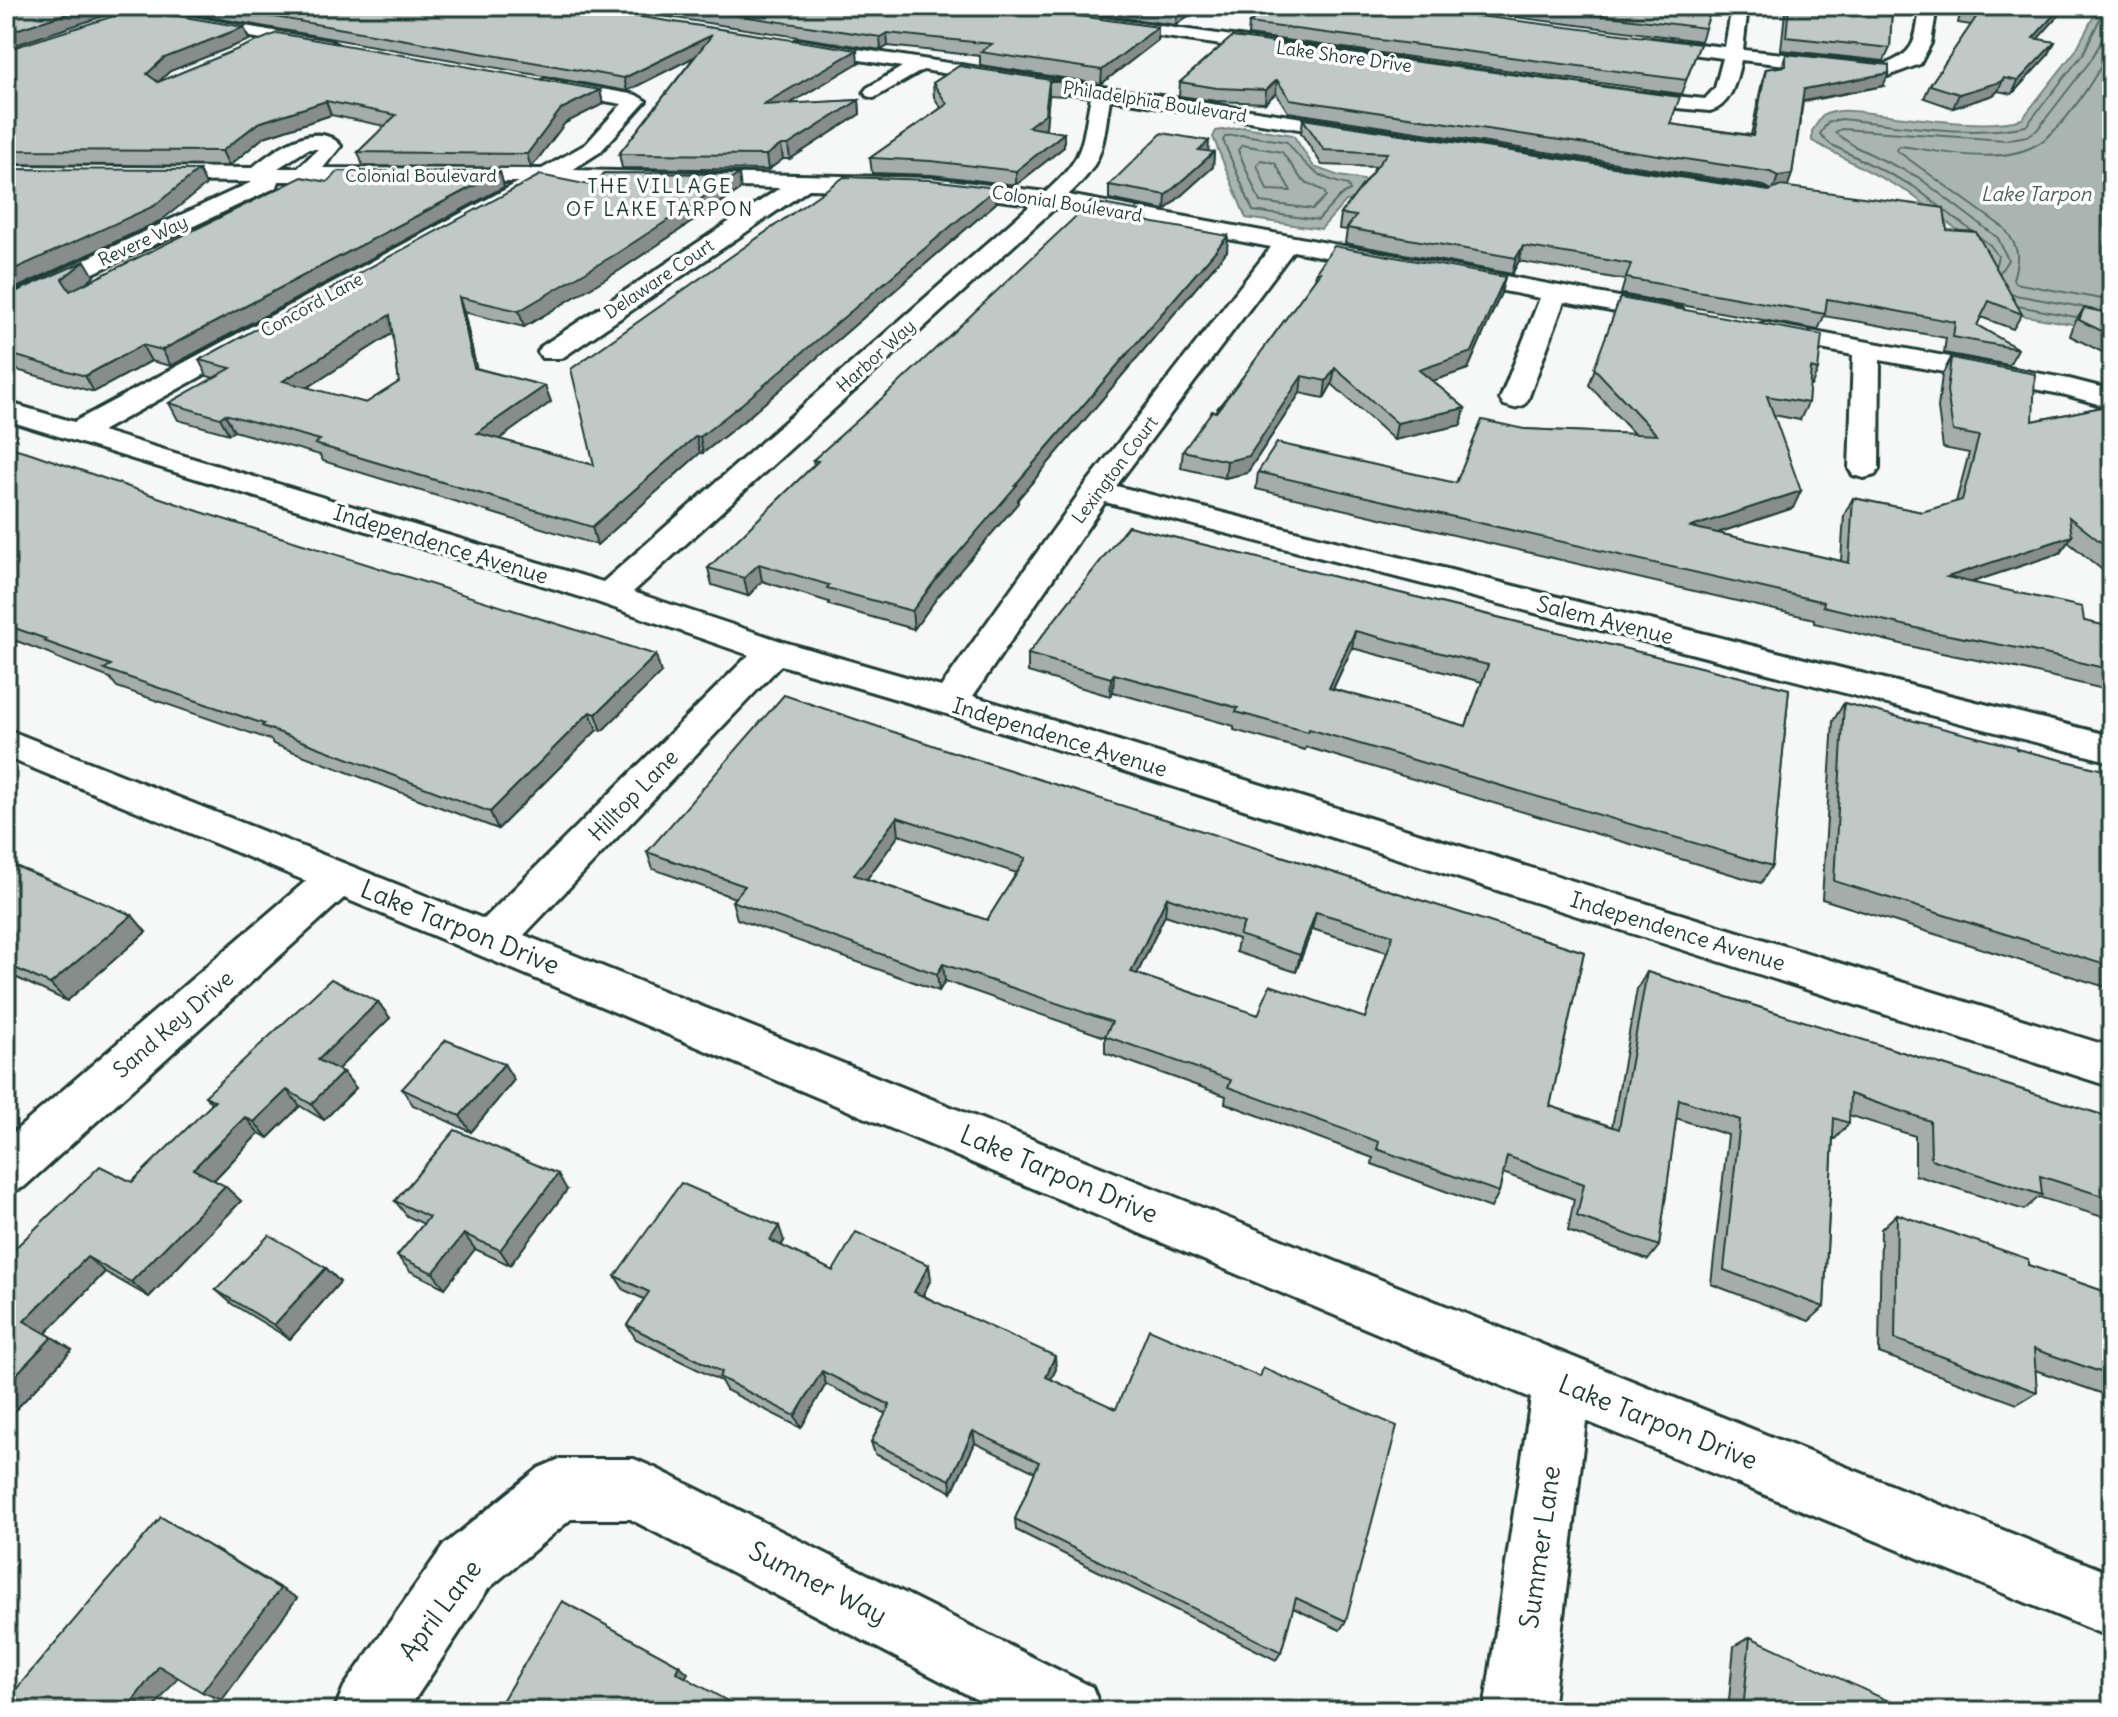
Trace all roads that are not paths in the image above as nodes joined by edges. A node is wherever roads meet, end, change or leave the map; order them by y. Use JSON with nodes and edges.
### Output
{"nodes":[{"id":1,"x":1740,"y":6,"type":"edge"},
{"id":2,"x":1929,"y":6,"type":"edge"},
{"id":3,"x":248,"y":11,"type":"edge"},
{"id":4,"x":1133,"y":12,"type":"edge"},
{"id":5,"x":106,"y":14,"type":"edge"},
{"id":6,"x":1085,"y":21,"type":"edge"},
{"id":7,"x":210,"y":24,"type":"junction"},
{"id":8,"x":1115,"y":25,"type":"junction"},
{"id":9,"x":282,"y":37,"type":"junction"},
{"id":10,"x":1623,"y":40,"type":"edge"},
{"id":11,"x":779,"y":42,"type":"edge"},
{"id":12,"x":344,"y":48,"type":"edge"},
{"id":13,"x":253,"y":49,"type":"edge"},
{"id":14,"x":919,"y":64,"type":"junction"},
{"id":15,"x":1731,"y":64,"type":"junction"},
{"id":16,"x":528,"y":82,"type":"edge"},
{"id":17,"x":874,"y":92,"type":"dead end"},
{"id":18,"x":1101,"y":93,"type":"junction"},
{"id":19,"x":256,"y":176,"type":"junction"},
{"id":20,"x":291,"y":176,"type":"junction"},
{"id":21,"x":547,"y":176,"type":"junction"},
{"id":22,"x":11,"y":177,"type":"edge"},
{"id":23,"x":807,"y":180,"type":"junction"},
{"id":24,"x":1764,"y":196,"type":"edge"},
{"id":25,"x":1051,"y":199,"type":"junction"},
{"id":26,"x":1287,"y":243,"type":"junction"},
{"id":27,"x":1555,"y":293,"type":"junction"},
{"id":28,"x":6,"y":306,"type":"edge"},
{"id":29,"x":1695,"y":319,"type":"edge"},
{"id":30,"x":1742,"y":327,"type":"edge"},
{"id":31,"x":1867,"y":350,"type":"junction"},
{"id":32,"x":552,"y":352,"type":"dead end"},
{"id":33,"x":1514,"y":399,"type":"dead end"},
{"id":34,"x":2112,"y":399,"type":"edge"},
{"id":35,"x":6,"y":411,"type":"edge"},
{"id":36,"x":76,"y":433,"type":"junction"},
{"id":37,"x":1864,"y":469,"type":"dead end"},
{"id":38,"x":1097,"y":491,"type":"junction"},
{"id":39,"x":609,"y":595,"type":"junction"},
{"id":40,"x":774,"y":651,"type":"junction"},
{"id":41,"x":950,"y":702,"type":"junction"},
{"id":42,"x":6,"y":742,"type":"edge"},
{"id":43,"x":2112,"y":749,"type":"edge"},
{"id":44,"x":339,"y":877,"type":"junction"},
{"id":45,"x":492,"y":939,"type":"junction"},
{"id":46,"x":2112,"y":1067,"type":"edge"},
{"id":47,"x":6,"y":1171,"type":"edge"},
{"id":48,"x":1562,"y":1384,"type":"junction"},
{"id":49,"x":560,"y":1489,"type":"joint"},
{"id":50,"x":2112,"y":1606,"type":"edge"},
{"id":51,"x":368,"y":1711,"type":"edge"},
{"id":52,"x":1068,"y":1711,"type":"edge"},
{"id":53,"x":1518,"y":1711,"type":"edge"}],
"edges":[{"from":1,"to":15,"type":"street"},
{"from":2,"to":15,"type":"street"},
{"from":3,"to":7,"type":"street"},
{"from":4,"to":8,"type":"street"},
{"from":5,"to":7,"type":"street"},
{"from":6,"to":8,"type":"street","name":"Lake Shore Drive"},
{"from":7,"to":9,"type":"street"},
{"from":8,"to":15,"type":"street","name":"Lake Shore Drive"},
{"from":9,"to":12,"type":"street"},
{"from":9,"to":13,"type":"street"},
{"from":10,"to":15,"type":"street"},
{"from":11,"to":14,"type":"street","name":"Philadelphia Boulevard"},
{"from":14,"to":17,"type":"street"},
{"from":14,"to":18,"type":"street","name":"Philadelphia Boulevard"},
{"from":16,"to":21,"type":"street","name":"Concord Lane"},
{"from":18,"to":24,"type":"street","name":"Philadelphia Boulevard"},
{"from":18,"to":25,"type":"street","name":"Harbor Way"},
{"from":19,"to":20,"type":"street","name":"Colonial Boulevard"},
{"from":19,"to":20,"type":"street"},
{"from":19,"to":22,"type":"street","name":"Colonial Boulevard"},
{"from":20,"to":21,"type":"street","name":"Colonial Boulevard"},
{"from":20,"to":28,"type":"street","name":"Revere Way"},
{"from":21,"to":23,"type":"street","name":"Colonial Boulevard"},
{"from":21,"to":36,"type":"street","name":"Concord Lane"},
{"from":23,"to":25,"type":"street","name":"Colonial Boulevard"},
{"from":23,"to":32,"type":"street","name":"Delaware Court"},
{"from":25,"to":26,"type":"street","name":"Colonial Boulevard"},
{"from":25,"to":39,"type":"street","name":"Harbor Way"},
{"from":26,"to":27,"type":"street","name":"Colonial Boulevard"},
{"from":26,"to":38,"type":"street","name":"Lexington Court"},
{"from":27,"to":29,"type":"street","name":"Colonial Boulevard"},
{"from":27,"to":33,"type":"street"},
{"from":30,"to":31,"type":"street"},
{"from":31,"to":34,"type":"street"},
{"from":31,"to":37,"type":"street"},
{"from":35,"to":36,"type":"street","name":"Independence Avenue"},
{"from":36,"to":39,"type":"street","name":"Independence Avenue"},
{"from":38,"to":41,"type":"street","name":"Lexington Court"},
{"from":38,"to":43,"type":"street","name":"Salem Avenue"},
{"from":39,"to":40,"type":"street","name":"Independence Avenue"},
{"from":40,"to":41,"type":"street","name":"Independence Avenue"},
{"from":40,"to":45,"type":"street","name":"Hilltop Lane"},
{"from":41,"to":46,"type":"street","name":"Independence Avenue"},
{"from":42,"to":44,"type":"street","name":"Lake Tarpon Drive"},
{"from":44,"to":45,"type":"street","name":"Lake Tarpon Drive"},
{"from":44,"to":47,"type":"street","name":"Sand Key Drive"},
{"from":45,"to":48,"type":"street","name":"Lake Tarpon Drive"},
{"from":48,"to":50,"type":"street","name":"Lake Tarpon Drive"},
{"from":48,"to":53,"type":"street","name":"Summer Lane"},
{"from":49,"to":51,"type":"street","name":"April Lane"},
{"from":49,"to":52,"type":"street","name":"Sumner Way"}]}
